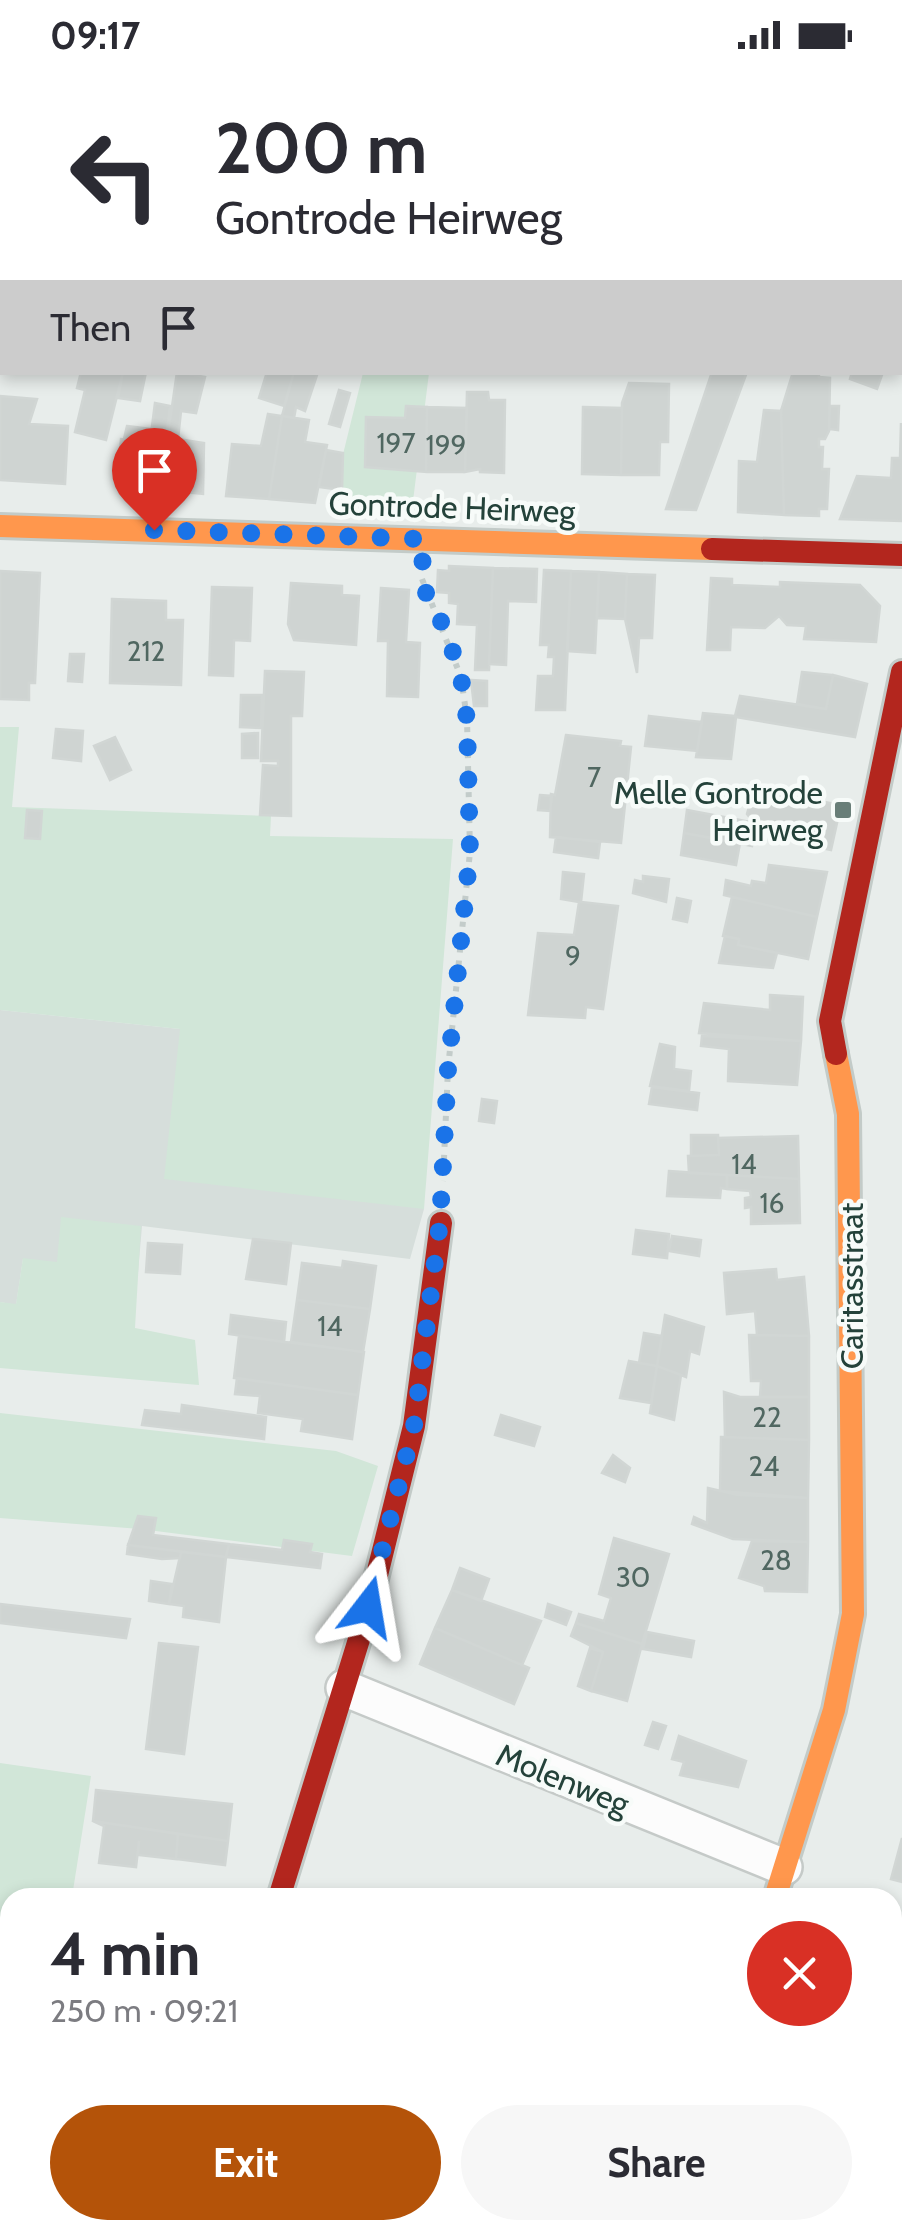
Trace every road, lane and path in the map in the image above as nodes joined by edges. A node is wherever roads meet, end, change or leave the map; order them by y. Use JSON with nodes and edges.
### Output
{"nodes":[{"id":1,"x":0,"y":526,"type":"edge"},
{"id":2,"x":423,"y":539,"type":"junction"},
{"id":3,"x":902,"y":555,"type":"edge"},
{"id":4,"x":902,"y":672,"type":"edge"},
{"id":5,"x":440,"y":1222,"type":"joint"},
{"id":6,"x":344,"y":1688,"type":"junction"},
{"id":7,"x":779,"y":1882,"type":"edge"},
{"id":8,"x":282,"y":1888,"type":"edge"}],
"edges":[{"from":1,"to":2,"type":"street","name":"Gontrode Heirweg"},
{"from":2,"to":3,"type":"street","name":"Gontrode Heirweg"},
{"from":2,"to":5,"type":"path"},
{"from":4,"to":7,"type":"street","name":"Caritasstraat"},
{"from":5,"to":6,"type":"street"},
{"from":6,"to":7,"type":"street","name":"Molenweg"},
{"from":6,"to":8,"type":"street"}]}
